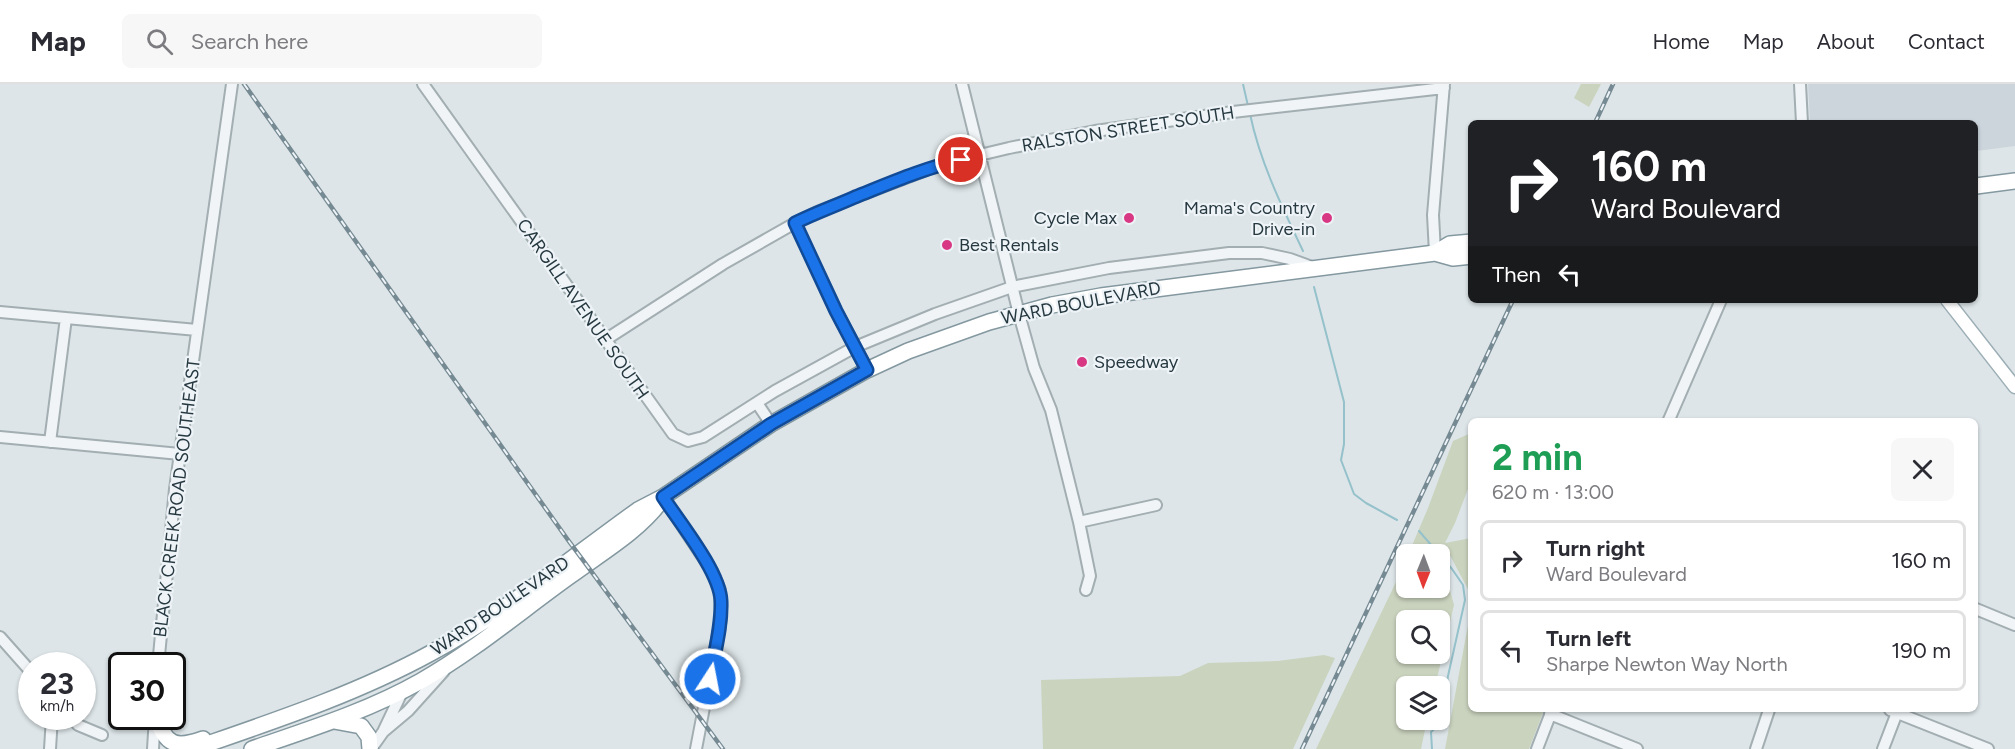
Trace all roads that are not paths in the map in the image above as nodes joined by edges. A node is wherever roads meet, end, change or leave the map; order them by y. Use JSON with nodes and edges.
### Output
{"nodes":[{"id":1,"x":232,"y":84,"type":"edge"},
{"id":2,"x":423,"y":84,"type":"edge"},
{"id":3,"x":962,"y":84,"type":"edge"},
{"id":4,"x":1800,"y":84,"type":"edge"},
{"id":5,"x":1444,"y":86,"type":"edge"},
{"id":6,"x":1802,"y":120,"type":"edge"},
{"id":7,"x":980,"y":156,"type":"junction"},
{"id":8,"x":2015,"y":182,"type":"edge"},
{"id":9,"x":1978,"y":186,"type":"edge"},
{"id":10,"x":795,"y":223,"type":"junction"},
{"id":11,"x":1468,"y":242,"type":"edge"},
{"id":12,"x":1435,"y":253,"type":"junction"},
{"id":13,"x":1468,"y":256,"type":"edge"},
{"id":14,"x":1313,"y":268,"type":"junction"},
{"id":15,"x":1012,"y":287,"type":"junction"},
{"id":16,"x":1720,"y":303,"type":"edge"},
{"id":17,"x":1949,"y":303,"type":"edge"},
{"id":18,"x":0,"y":312,"type":"edge"},
{"id":19,"x":1019,"y":314,"type":"junction"},
{"id":20,"x":66,"y":318,"type":"junction"},
{"id":21,"x":197,"y":330,"type":"junction"},
{"id":22,"x":605,"y":340,"type":"junction"},
{"id":23,"x":855,"y":347,"type":"junction"},
{"id":24,"x":867,"y":370,"type":"junction"},
{"id":25,"x":2015,"y":387,"type":"edge"},
{"id":26,"x":757,"y":403,"type":"junction"},
{"id":27,"x":1670,"y":418,"type":"edge"},
{"id":28,"x":771,"y":424,"type":"junction"},
{"id":29,"x":0,"y":437,"type":"edge"},
{"id":30,"x":50,"y":442,"type":"junction"},
{"id":31,"x":180,"y":454,"type":"junction"},
{"id":32,"x":663,"y":497,"type":"junction"},
{"id":33,"x":1156,"y":505,"type":"dead end"},
{"id":34,"x":1079,"y":522,"type":"junction"},
{"id":35,"x":1086,"y":590,"type":"dead end"},
{"id":36,"x":1978,"y":610,"type":"edge"},
{"id":37,"x":2015,"y":625,"type":"edge"},
{"id":38,"x":0,"y":637,"type":"edge"},
{"id":39,"x":159,"y":652,"type":"edge"},
{"id":40,"x":18,"y":657,"type":"edge"},
{"id":41,"x":422,"y":658,"type":"junction"},
{"id":42,"x":450,"y":664,"type":"junction"},
{"id":43,"x":403,"y":690,"type":"junction"},
{"id":44,"x":1551,"y":712,"type":"edge"},
{"id":45,"x":1768,"y":712,"type":"edge"},
{"id":46,"x":1894,"y":712,"type":"edge"},
{"id":47,"x":1900,"y":712,"type":"edge"},
{"id":48,"x":331,"y":721,"type":"junction"},
{"id":49,"x":51,"y":730,"type":"edge"},
{"id":50,"x":90,"y":730,"type":"edge"},
{"id":51,"x":155,"y":730,"type":"edge"},
{"id":52,"x":162,"y":730,"type":"edge"},
{"id":53,"x":383,"y":732,"type":"junction"},
{"id":54,"x":102,"y":735,"type":"dead end"},
{"id":55,"x":218,"y":745,"type":"edge"},
{"id":56,"x":50,"y":749,"type":"edge"},
{"id":57,"x":153,"y":749,"type":"edge"},
{"id":58,"x":193,"y":749,"type":"edge"},
{"id":59,"x":252,"y":749,"type":"edge"},
{"id":60,"x":370,"y":749,"type":"edge"},
{"id":61,"x":696,"y":749,"type":"edge"},
{"id":62,"x":1537,"y":749,"type":"edge"},
{"id":63,"x":1637,"y":749,"type":"edge"},
{"id":64,"x":1756,"y":749,"type":"edge"},
{"id":65,"x":1883,"y":749,"type":"edge"},
{"id":66,"x":1988,"y":749,"type":"edge"}],
"edges":[{"from":1,"to":21,"type":"street","name":"BLACK CREEK ROAD SOUTHEAST"},
{"from":2,"to":22,"type":"street","name":"CARGILL AVENUE SOUTH"},
{"from":3,"to":7,"type":"street"},
{"from":4,"to":6,"type":"street"},
{"from":5,"to":7,"type":"street","name":"RALSTON STREET SOUTH"},
{"from":5,"to":12,"type":"street"},
{"from":7,"to":10,"type":"street","name":"RALSTON STREET SOUTH"},
{"from":7,"to":15,"type":"street"},
{"from":8,"to":9,"type":"highway"},
{"from":10,"to":22,"type":"street","name":"RALSTON STREET SOUTH"},
{"from":10,"to":23,"type":"street"},
{"from":11,"to":12,"type":"highway","name":"WARD BOULEVARD"},
{"from":12,"to":13,"type":"highway","name":"WARD BOULEVARD"},
{"from":12,"to":14,"type":"highway","name":"WARD BOULEVARD"},
{"from":14,"to":15,"type":"street"},
{"from":14,"to":19,"type":"highway","name":"WARD BOULEVARD"},
{"from":15,"to":19,"type":"street"},
{"from":15,"to":23,"type":"street"},
{"from":16,"to":27,"type":"street"},
{"from":17,"to":25,"type":"main road"},
{"from":18,"to":20,"type":"street"},
{"from":19,"to":24,"type":"highway","name":"WARD BOULEVARD"},
{"from":19,"to":34,"type":"street"},
{"from":20,"to":21,"type":"street"},
{"from":20,"to":30,"type":"street"},
{"from":21,"to":31,"type":"street","name":"BLACK CREEK ROAD SOUTHEAST"},
{"from":22,"to":26,"type":"street","name":"CARGILL AVENUE SOUTH"},
{"from":23,"to":24,"type":"street"},
{"from":23,"to":26,"type":"street"},
{"from":24,"to":28,"type":"highway","name":"WARD BOULEVARD"},
{"from":26,"to":28,"type":"street"},
{"from":28,"to":32,"type":"highway","name":"WARD BOULEVARD"},
{"from":29,"to":30,"type":"street"},
{"from":30,"to":31,"type":"street"},
{"from":31,"to":39,"type":"street","name":"BLACK CREEK ROAD SOUTHEAST"},
{"from":32,"to":41,"type":"highway","name":"WARD BOULEVARD"},
{"from":32,"to":42,"type":"highway","name":"WARD BOULEVARD"},
{"from":32,"to":61,"type":"street"},
{"from":33,"to":34,"type":"street"},
{"from":34,"to":35,"type":"street"},
{"from":36,"to":37,"type":"street"},
{"from":38,"to":40,"type":"street"},
{"from":41,"to":43,"type":"highway"},
{"from":41,"to":55,"type":"highway","name":"WARD BOULEVARD"},
{"from":42,"to":43,"type":"highway","name":"WARD BOULEVARD"},
{"from":42,"to":53,"type":"street"},
{"from":43,"to":48,"type":"highway","name":"WARD BOULEVARD"},
{"from":43,"to":53,"type":"street"},
{"from":44,"to":62,"type":"street"},
{"from":44,"to":63,"type":"street"},
{"from":45,"to":64,"type":"street"},
{"from":46,"to":65,"type":"street"},
{"from":47,"to":66,"type":"street"},
{"from":48,"to":59,"type":"highway","name":"WARD BOULEVARD"},
{"from":48,"to":60,"type":"highway"},
{"from":49,"to":56,"type":"street"},
{"from":50,"to":54,"type":"street"},
{"from":51,"to":57,"type":"street"},
{"from":52,"to":55,"type":"highway"},
{"from":53,"to":60,"type":"street"},
{"from":55,"to":58,"type":"highway","name":"WARD BOULEVARD"}]}
